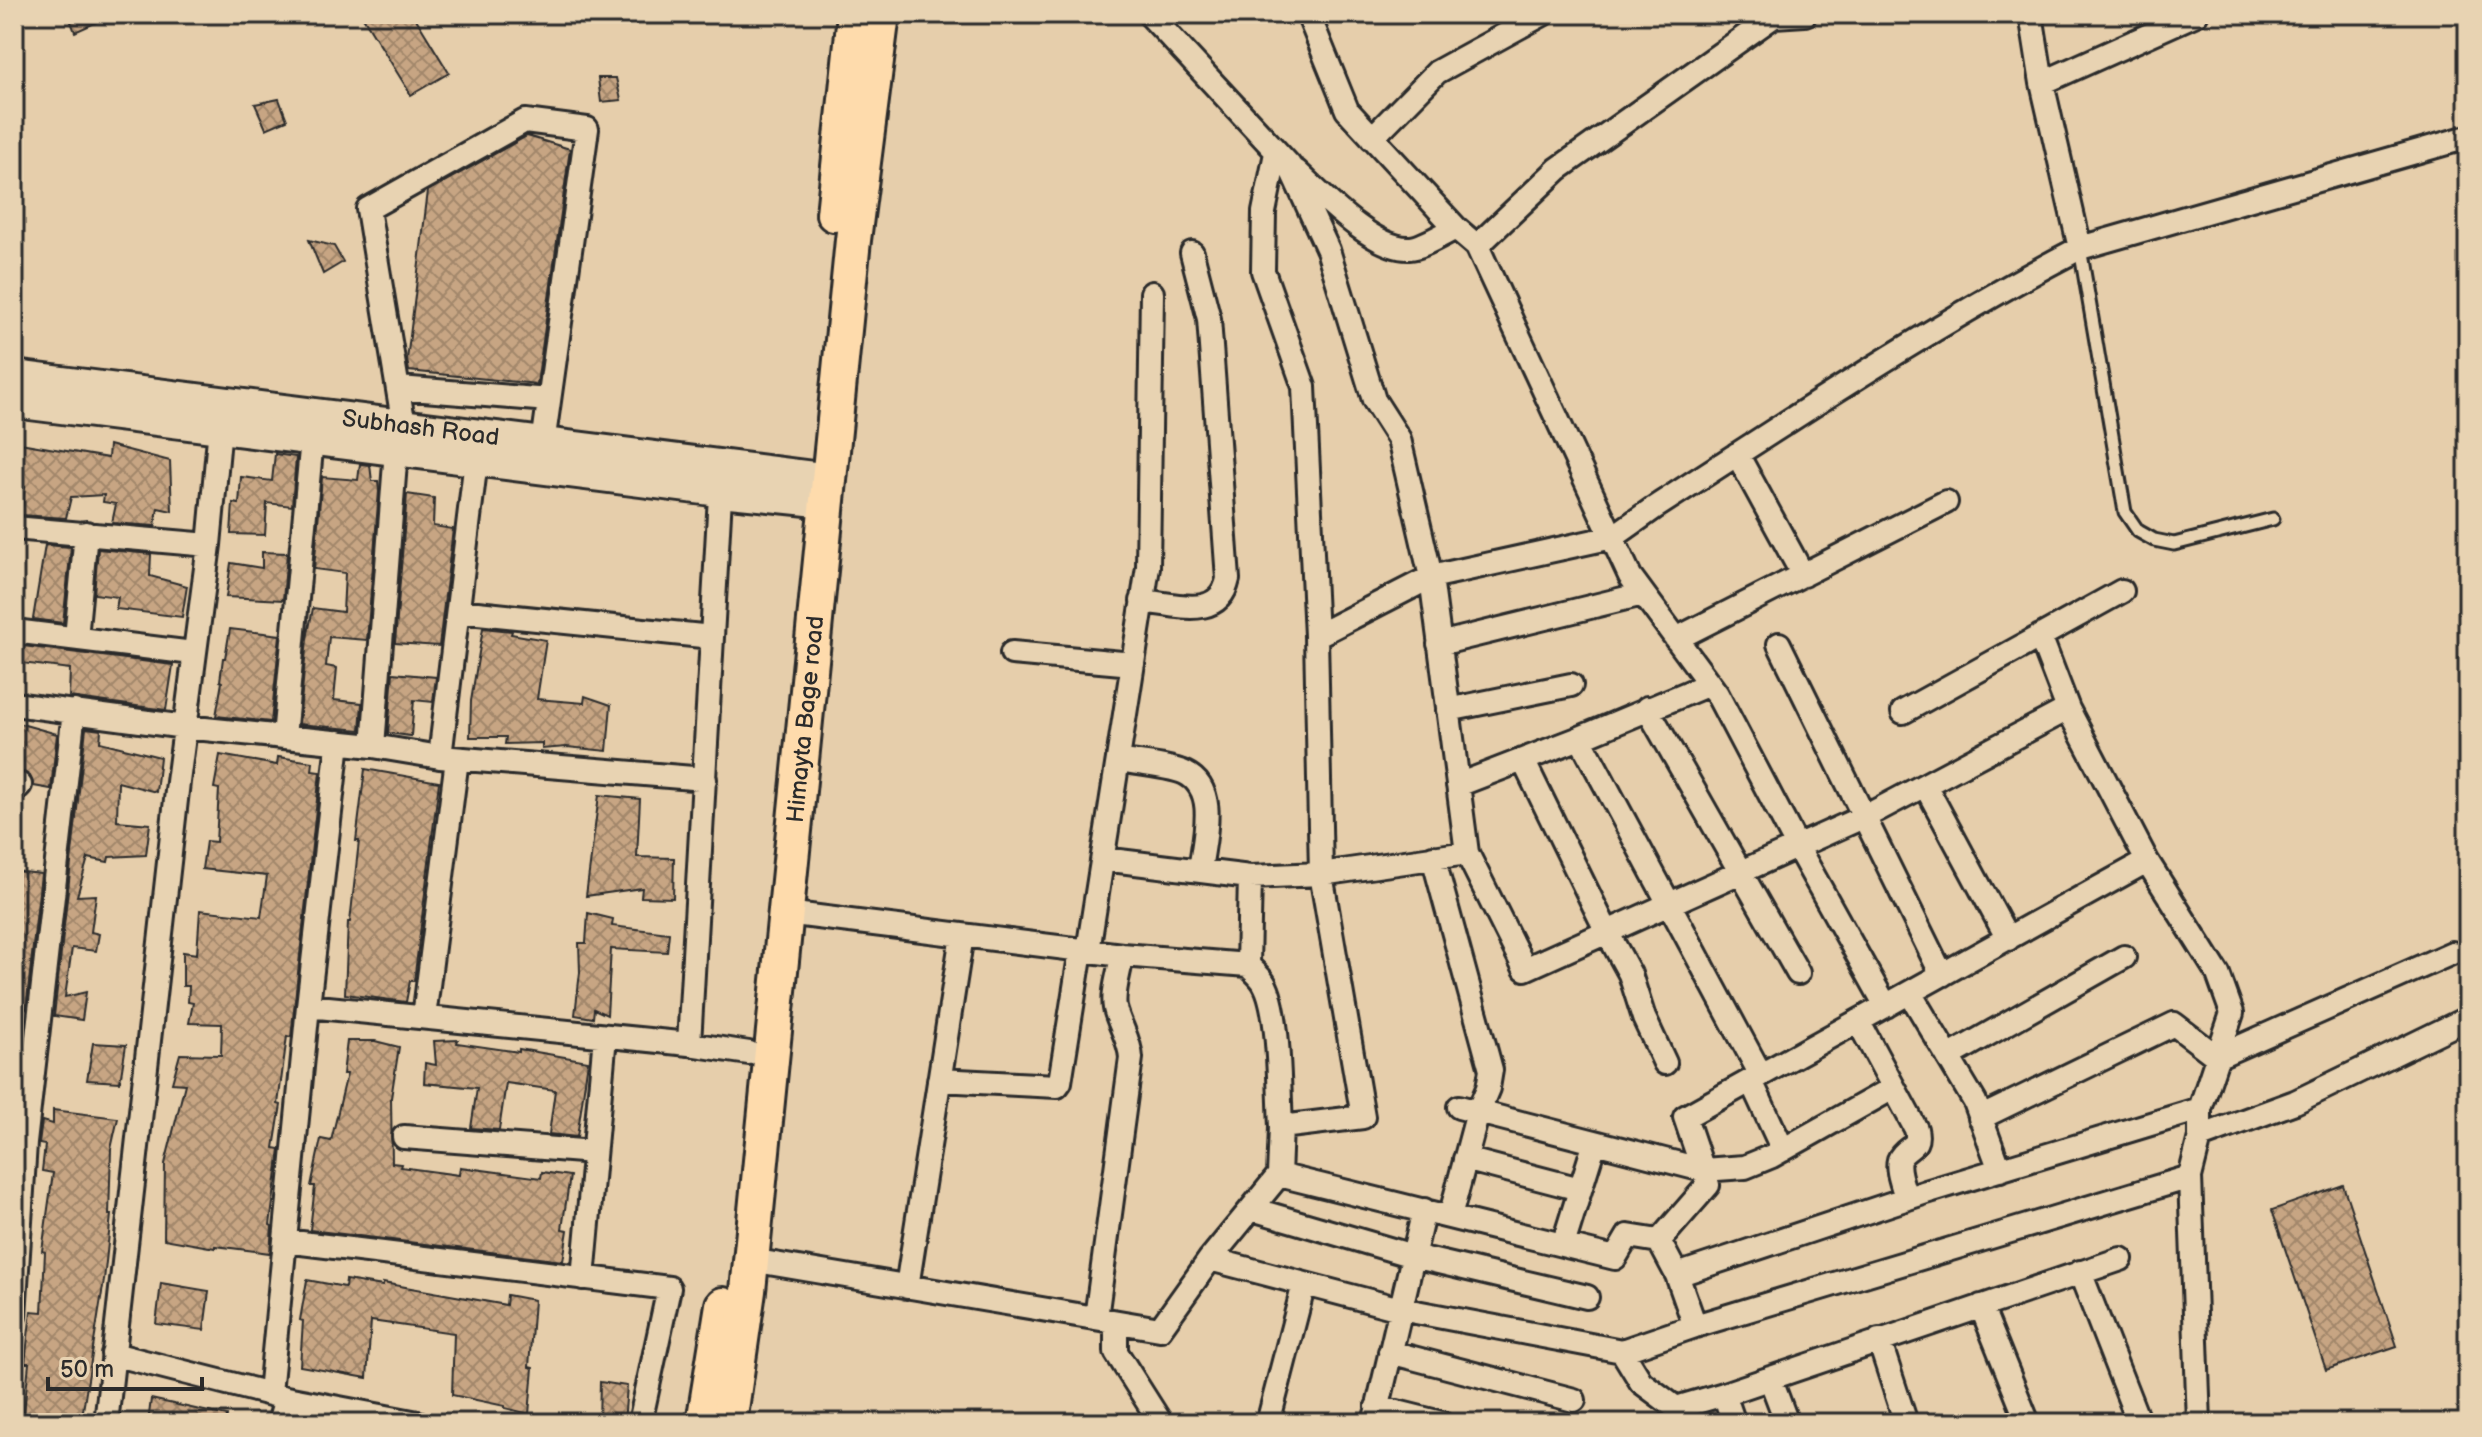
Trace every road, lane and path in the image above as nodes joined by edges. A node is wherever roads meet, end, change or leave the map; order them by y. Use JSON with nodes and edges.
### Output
{"nodes":[{"id":1,"x":855,"y":14,"type":"edge"},
{"id":2,"x":882,"y":14,"type":"edge"},
{"id":3,"x":1149,"y":14,"type":"edge"},
{"id":4,"x":1308,"y":14,"type":"edge"},
{"id":5,"x":1543,"y":14,"type":"edge"},
{"id":6,"x":1803,"y":14,"type":"edge"},
{"id":7,"x":2031,"y":14,"type":"edge"},
{"id":8,"x":2196,"y":14,"type":"edge"},
{"id":9,"x":2042,"y":83,"type":"junction"},
{"id":10,"x":2468,"y":137,"type":"edge"},
{"id":11,"x":1372,"y":138,"type":"junction"},
{"id":12,"x":1282,"y":159,"type":"junction"},
{"id":13,"x":1456,"y":228,"type":"junction"},
{"id":14,"x":1477,"y":246,"type":"junction"},
{"id":15,"x":2080,"y":248,"type":"junction"},
{"id":16,"x":1192,"y":253,"type":"dead end"},
{"id":17,"x":1152,"y":293,"type":"dead end"},
{"id":18,"x":14,"y":376,"type":"edge"},
{"id":19,"x":399,"y":388,"type":"junction"},
{"id":20,"x":549,"y":400,"type":"junction"},
{"id":21,"x":14,"y":402,"type":"edge"},
{"id":22,"x":221,"y":415,"type":"junction"},
{"id":23,"x":400,"y":438,"type":"junction"},
{"id":24,"x":312,"y":439,"type":"junction"},
{"id":25,"x":543,"y":444,"type":"junction"},
{"id":26,"x":1737,"y":454,"type":"junction"},
{"id":27,"x":476,"y":460,"type":"junction"},
{"id":28,"x":721,"y":479,"type":"junction"},
{"id":29,"x":817,"y":489,"type":"junction"},
{"id":30,"x":1946,"y":502,"type":"dead end"},
{"id":31,"x":2273,"y":519,"type":"dead end"},
{"id":32,"x":14,"y":528,"type":"edge"},
{"id":33,"x":86,"y":533,"type":"junction"},
{"id":34,"x":1613,"y":537,"type":"junction"},
{"id":35,"x":209,"y":545,"type":"junction"},
{"id":36,"x":1803,"y":575,"type":"junction"},
{"id":37,"x":1431,"y":577,"type":"junction"},
{"id":38,"x":2122,"y":591,"type":"dead end"},
{"id":39,"x":1643,"y":594,"type":"junction"},
{"id":40,"x":1142,"y":601,"type":"junction"},
{"id":41,"x":458,"y":611,"type":"junction"},
{"id":42,"x":14,"y":631,"type":"edge"},
{"id":43,"x":1316,"y":636,"type":"junction"},
{"id":44,"x":2040,"y":636,"type":"junction"},
{"id":45,"x":712,"y":637,"type":"junction"},
{"id":46,"x":76,"y":638,"type":"junction"},
{"id":47,"x":1676,"y":639,"type":"junction"},
{"id":48,"x":1439,"y":644,"type":"junction"},
{"id":49,"x":1779,"y":644,"type":"dead end"},
{"id":50,"x":193,"y":653,"type":"junction"},
{"id":51,"x":1012,"y":653,"type":"dead end"},
{"id":52,"x":1133,"y":664,"type":"junction"},
{"id":53,"x":1709,"y":684,"type":"junction"},
{"id":54,"x":1571,"y":685,"type":"dead end"},
{"id":55,"x":14,"y":704,"type":"edge"},
{"id":56,"x":1647,"y":708,"type":"junction"},
{"id":57,"x":2068,"y":709,"type":"junction"},
{"id":58,"x":1448,"y":710,"type":"junction"},
{"id":59,"x":74,"y":711,"type":"junction"},
{"id":60,"x":1903,"y":712,"type":"dead end"},
{"id":61,"x":185,"y":727,"type":"junction"},
{"id":62,"x":284,"y":737,"type":"junction"},
{"id":63,"x":1580,"y":738,"type":"junction"},
{"id":64,"x":338,"y":742,"type":"junction"},
{"id":65,"x":373,"y":746,"type":"junction"},
{"id":66,"x":448,"y":758,"type":"junction"},
{"id":67,"x":1118,"y":760,"type":"junction"},
{"id":68,"x":1523,"y":760,"type":"junction"},
{"id":69,"x":705,"y":779,"type":"junction"},
{"id":70,"x":14,"y":784,"type":"edge"},
{"id":71,"x":1458,"y":785,"type":"junction"},
{"id":72,"x":1925,"y":785,"type":"junction"},
{"id":73,"x":14,"y":791,"type":"edge"},
{"id":74,"x":1863,"y":817,"type":"junction"},
{"id":75,"x":1797,"y":846,"type":"junction"},
{"id":76,"x":1467,"y":853,"type":"junction"},
{"id":77,"x":1433,"y":857,"type":"junction"},
{"id":78,"x":1103,"y":859,"type":"junction"},
{"id":79,"x":2147,"y":861,"type":"junction"},
{"id":80,"x":1200,"y":871,"type":"junction"},
{"id":81,"x":1741,"y":872,"type":"junction"},
{"id":82,"x":1321,"y":874,"type":"junction"},
{"id":83,"x":1250,"y":877,"type":"junction"},
{"id":84,"x":1669,"y":904,"type":"junction"},
{"id":85,"x":786,"y":913,"type":"junction"},
{"id":86,"x":1607,"y":932,"type":"junction"},
{"id":87,"x":962,"y":935,"type":"junction"},
{"id":88,"x":2008,"y":939,"type":"junction"},
{"id":89,"x":1085,"y":951,"type":"junction"},
{"id":90,"x":2452,"y":953,"type":"dead end"},
{"id":91,"x":1122,"y":955,"type":"junction"},
{"id":92,"x":2124,"y":957,"type":"dead end"},
{"id":93,"x":1248,"y":965,"type":"junction"},
{"id":94,"x":1798,"y":973,"type":"dead end"},
{"id":95,"x":1942,"y":975,"type":"junction"},
{"id":96,"x":1910,"y":993,"type":"junction"},
{"id":97,"x":308,"y":1006,"type":"junction"},
{"id":98,"x":1886,"y":1006,"type":"junction"},
{"id":99,"x":424,"y":1017,"type":"junction"},
{"id":100,"x":2468,"y":1018,"type":"edge"},
{"id":101,"x":1858,"y":1021,"type":"junction"},
{"id":102,"x":605,"y":1036,"type":"junction"},
{"id":103,"x":689,"y":1044,"type":"junction"},
{"id":104,"x":749,"y":1053,"type":"junction"},
{"id":105,"x":1948,"y":1057,"type":"junction"},
{"id":106,"x":2217,"y":1057,"type":"junction"},
{"id":107,"x":1665,"y":1063,"type":"dead end"},
{"id":108,"x":1756,"y":1078,"type":"junction"},
{"id":109,"x":939,"y":1080,"type":"junction"},
{"id":110,"x":1893,"y":1088,"type":"junction"},
{"id":111,"x":1468,"y":1109,"type":"junction"},
{"id":112,"x":2200,"y":1109,"type":"junction"},
{"id":113,"x":1980,"y":1118,"type":"junction"},
{"id":114,"x":1281,"y":1127,"type":"junction"},
{"id":115,"x":404,"y":1137,"type":"dead end"},
{"id":116,"x":2200,"y":1137,"type":"junction"},
{"id":117,"x":1595,"y":1142,"type":"junction"},
{"id":118,"x":1783,"y":1150,"type":"junction"},
{"id":119,"x":594,"y":1152,"type":"junction"},
{"id":120,"x":1465,"y":1159,"type":"junction"},
{"id":121,"x":1703,"y":1170,"type":"junction"},
{"id":122,"x":2000,"y":1170,"type":"junction"},
{"id":123,"x":1279,"y":1175,"type":"junction"},
{"id":124,"x":2190,"y":1177,"type":"junction"},
{"id":125,"x":1580,"y":1189,"type":"junction"},
{"id":126,"x":1906,"y":1199,"type":"junction"},
{"id":127,"x":1252,"y":1209,"type":"junction"},
{"id":128,"x":1424,"y":1210,"type":"junction"},
{"id":129,"x":1450,"y":1217,"type":"junction"},
{"id":130,"x":285,"y":1241,"type":"junction"},
{"id":131,"x":1659,"y":1241,"type":"junction"},
{"id":132,"x":1563,"y":1245,"type":"junction"},
{"id":133,"x":1413,"y":1256,"type":"junction"},
{"id":134,"x":1210,"y":1259,"type":"junction"},
{"id":135,"x":2121,"y":1259,"type":"dead end"},
{"id":136,"x":751,"y":1260,"type":"junction"},
{"id":137,"x":2080,"y":1272,"type":"junction"},
{"id":138,"x":1677,"y":1275,"type":"junction"},
{"id":139,"x":583,"y":1278,"type":"junction"},
{"id":140,"x":1304,"y":1284,"type":"junction"},
{"id":141,"x":907,"y":1287,"type":"junction"},
{"id":142,"x":1587,"y":1297,"type":"dead end"},
{"id":143,"x":1981,"y":1306,"type":"junction"},
{"id":144,"x":1400,"y":1309,"type":"junction"},
{"id":145,"x":14,"y":1316,"type":"edge"},
{"id":146,"x":1106,"y":1320,"type":"junction"},
{"id":147,"x":1695,"y":1326,"type":"junction"},
{"id":148,"x":1879,"y":1340,"type":"junction"},
{"id":149,"x":1622,"y":1351,"type":"junction"},
{"id":150,"x":1390,"y":1352,"type":"junction"},
{"id":151,"x":113,"y":1354,"type":"junction"},
{"id":152,"x":1770,"y":1378,"type":"junction"},
{"id":153,"x":1724,"y":1394,"type":"junction"},
{"id":154,"x":278,"y":1396,"type":"junction"},
{"id":155,"x":1574,"y":1400,"type":"dead end"},
{"id":156,"x":338,"y":1415,"type":"edge"},
{"id":157,"x":1375,"y":1415,"type":"edge"},
{"id":158,"x":1678,"y":1415,"type":"edge"},
{"id":159,"x":106,"y":1423,"type":"edge"},
{"id":160,"x":279,"y":1423,"type":"edge"},
{"id":161,"x":418,"y":1423,"type":"edge"},
{"id":162,"x":640,"y":1423,"type":"edge"},
{"id":163,"x":704,"y":1423,"type":"edge"},
{"id":164,"x":729,"y":1423,"type":"edge"},
{"id":165,"x":1161,"y":1423,"type":"edge"},
{"id":166,"x":1268,"y":1423,"type":"edge"},
{"id":167,"x":1441,"y":1423,"type":"edge"},
{"id":168,"x":1734,"y":1423,"type":"edge"},
{"id":169,"x":1787,"y":1423,"type":"edge"},
{"id":170,"x":1906,"y":1423,"type":"edge"},
{"id":171,"x":2028,"y":1423,"type":"edge"},
{"id":172,"x":2139,"y":1423,"type":"edge"},
{"id":173,"x":2199,"y":1423,"type":"edge"}],
"edges":[{"from":1,"to":29,"type":"main road"},
{"from":2,"to":29,"type":"main road","name":"Himayta Bage road"},
{"from":3,"to":12,"type":"street"},
{"from":4,"to":11,"type":"street"},
{"from":5,"to":11,"type":"street"},
{"from":6,"to":14,"type":"street"},
{"from":7,"to":9,"type":"street"},
{"from":8,"to":9,"type":"street"},
{"from":9,"to":15,"type":"street"},
{"from":10,"to":15,"type":"street"},
{"from":11,"to":13,"type":"street"},
{"from":12,"to":13,"type":"street"},
{"from":12,"to":37,"type":"street"},
{"from":12,"to":43,"type":"street"},
{"from":13,"to":14,"type":"street"},
{"from":14,"to":34,"type":"street"},
{"from":15,"to":26,"type":"street"},
{"from":15,"to":31,"type":"lane"},
{"from":16,"to":40,"type":"street"},
{"from":17,"to":40,"type":"street"},
{"from":18,"to":22,"type":"street","name":"Subhash Road"},
{"from":19,"to":20,"type":"street"},
{"from":19,"to":20,"type":"street"},
{"from":19,"to":23,"type":"street"},
{"from":20,"to":25,"type":"street"},
{"from":21,"to":22,"type":"street","name":"Subhash Road"},
{"from":22,"to":23,"type":"street","name":"Subhash Road"},
{"from":22,"to":24,"type":"street","name":"Subhash Road"},
{"from":22,"to":35,"type":"street"},
{"from":23,"to":24,"type":"street","name":"Subhash Road"},
{"from":23,"to":25,"type":"street","name":"Subhash Road"},
{"from":23,"to":27,"type":"street","name":"Subhash Road"},
{"from":23,"to":65,"type":"street"},
{"from":24,"to":62,"type":"street"},
{"from":25,"to":28,"type":"street","name":"Subhash Road"},
{"from":26,"to":34,"type":"street"},
{"from":26,"to":36,"type":"street"},
{"from":27,"to":28,"type":"street","name":"Subhash Road"},
{"from":27,"to":41,"type":"street"},
{"from":28,"to":29,"type":"street","name":"Subhash Road"},
{"from":28,"to":45,"type":"street"},
{"from":29,"to":85,"type":"main road","name":"Himayta Bage road"},
{"from":29,"to":104,"type":"main road"},
{"from":30,"to":36,"type":"street"},
{"from":32,"to":33,"type":"street"},
{"from":33,"to":35,"type":"street"},
{"from":33,"to":46,"type":"street"},
{"from":34,"to":37,"type":"street"},
{"from":34,"to":39,"type":"street"},
{"from":35,"to":50,"type":"street"},
{"from":36,"to":47,"type":"street"},
{"from":37,"to":43,"type":"street"},
{"from":37,"to":48,"type":"street"},
{"from":38,"to":44,"type":"street"},
{"from":39,"to":47,"type":"street"},
{"from":39,"to":48,"type":"street"},
{"from":40,"to":52,"type":"street"},
{"from":41,"to":45,"type":"street"},
{"from":41,"to":66,"type":"street"},
{"from":42,"to":46,"type":"street"},
{"from":43,"to":82,"type":"street"},
{"from":44,"to":57,"type":"street"},
{"from":44,"to":60,"type":"street"},
{"from":45,"to":69,"type":"street"},
{"from":46,"to":50,"type":"street"},
{"from":47,"to":53,"type":"street"},
{"from":48,"to":58,"type":"street"},
{"from":49,"to":74,"type":"street"},
{"from":50,"to":61,"type":"street"},
{"from":51,"to":52,"type":"street"},
{"from":52,"to":67,"type":"street"},
{"from":53,"to":56,"type":"street"},
{"from":53,"to":75,"type":"street"},
{"from":54,"to":58,"type":"street"},
{"from":55,"to":59,"type":"street"},
{"from":56,"to":63,"type":"street"},
{"from":56,"to":81,"type":"street"},
{"from":57,"to":72,"type":"street"},
{"from":57,"to":79,"type":"street"},
{"from":58,"to":71,"type":"street"},
{"from":59,"to":61,"type":"street"},
{"from":59,"to":145,"type":"street"},
{"from":61,"to":62,"type":"street"},
{"from":61,"to":151,"type":"street"},
{"from":62,"to":64,"type":"street"},
{"from":63,"to":68,"type":"street"},
{"from":63,"to":84,"type":"street"},
{"from":64,"to":65,"type":"street"},
{"from":64,"to":97,"type":"street"},
{"from":65,"to":66,"type":"street"},
{"from":66,"to":69,"type":"street"},
{"from":66,"to":99,"type":"street"},
{"from":67,"to":78,"type":"street"},
{"from":67,"to":80,"type":"street"},
{"from":68,"to":71,"type":"street"},
{"from":68,"to":86,"type":"street"},
{"from":69,"to":103,"type":"street"},
{"from":70,"to":73,"type":"street"},
{"from":71,"to":76,"type":"street"},
{"from":72,"to":74,"type":"street"},
{"from":72,"to":88,"type":"street"},
{"from":74,"to":75,"type":"street"},
{"from":74,"to":95,"type":"street"},
{"from":75,"to":81,"type":"street"},
{"from":75,"to":98,"type":"street"},
{"from":76,"to":77,"type":"street"},
{"from":76,"to":86,"type":"street"},
{"from":77,"to":82,"type":"street"},
{"from":77,"to":111,"type":"street"},
{"from":78,"to":80,"type":"street"},
{"from":78,"to":89,"type":"street"},
{"from":79,"to":88,"type":"street"},
{"from":79,"to":106,"type":"street"},
{"from":80,"to":83,"type":"street"},
{"from":81,"to":84,"type":"street"},
{"from":81,"to":94,"type":"street"},
{"from":82,"to":83,"type":"street"},
{"from":82,"to":114,"type":"street"},
{"from":83,"to":93,"type":"street"},
{"from":84,"to":86,"type":"street"},
{"from":84,"to":108,"type":"street"},
{"from":85,"to":87,"type":"street"},
{"from":85,"to":136,"type":"main road","name":"Himayta Bage road"},
{"from":86,"to":107,"type":"street"},
{"from":87,"to":89,"type":"street"},
{"from":87,"to":109,"type":"street"},
{"from":88,"to":95,"type":"street"},
{"from":89,"to":91,"type":"street"},
{"from":89,"to":109,"type":"street"},
{"from":90,"to":106,"type":"street"},
{"from":91,"to":93,"type":"street"},
{"from":91,"to":146,"type":"street"},
{"from":92,"to":105,"type":"street"},
{"from":93,"to":114,"type":"street"},
{"from":95,"to":96,"type":"street"},
{"from":96,"to":98,"type":"street"},
{"from":96,"to":105,"type":"street"},
{"from":97,"to":99,"type":"street"},
{"from":97,"to":130,"type":"street"},
{"from":98,"to":101,"type":"street"},
{"from":99,"to":102,"type":"street"},
{"from":100,"to":116,"type":"street"},
{"from":101,"to":108,"type":"street"},
{"from":101,"to":110,"type":"street"},
{"from":102,"to":103,"type":"street"},
{"from":102,"to":119,"type":"street"},
{"from":103,"to":104,"type":"street"},
{"from":104,"to":163,"type":"main road"},
{"from":105,"to":113,"type":"street"},
{"from":106,"to":112,"type":"street"},
{"from":106,"to":113,"type":"street"},
{"from":108,"to":118,"type":"street"},
{"from":108,"to":121,"type":"street"},
{"from":109,"to":141,"type":"street"},
{"from":110,"to":118,"type":"street"},
{"from":110,"to":126,"type":"street"},
{"from":111,"to":117,"type":"street"},
{"from":111,"to":120,"type":"street"},
{"from":112,"to":116,"type":"street"},
{"from":112,"to":122,"type":"street"},
{"from":113,"to":122,"type":"street"},
{"from":114,"to":123,"type":"street"},
{"from":115,"to":119,"type":"street"},
{"from":116,"to":124,"type":"street"},
{"from":117,"to":121,"type":"street"},
{"from":117,"to":125,"type":"street"},
{"from":118,"to":121,"type":"street"},
{"from":119,"to":139,"type":"street"},
{"from":120,"to":125,"type":"street"},
{"from":120,"to":129,"type":"street"},
{"from":121,"to":131,"type":"street"},
{"from":122,"to":126,"type":"street"},
{"from":123,"to":127,"type":"street"},
{"from":123,"to":128,"type":"street"},
{"from":124,"to":147,"type":"street"},
{"from":124,"to":173,"type":"street"},
{"from":125,"to":132,"type":"street"},
{"from":126,"to":138,"type":"street"},
{"from":127,"to":133,"type":"street"},
{"from":127,"to":134,"type":"street"},
{"from":128,"to":129,"type":"street"},
{"from":128,"to":133,"type":"street"},
{"from":129,"to":132,"type":"street"},
{"from":130,"to":139,"type":"street"},
{"from":130,"to":154,"type":"street"},
{"from":131,"to":132,"type":"street"},
{"from":131,"to":138,"type":"street"},
{"from":133,"to":142,"type":"street"},
{"from":133,"to":144,"type":"street"},
{"from":134,"to":140,"type":"street"},
{"from":134,"to":146,"type":"street"},
{"from":135,"to":137,"type":"street"},
{"from":136,"to":141,"type":"street"},
{"from":136,"to":164,"type":"main road","name":"Himayta Bage road"},
{"from":137,"to":143,"type":"street"},
{"from":137,"to":172,"type":"street"},
{"from":138,"to":147,"type":"street"},
{"from":139,"to":162,"type":"street"},
{"from":140,"to":144,"type":"street"},
{"from":140,"to":166,"type":"street"},
{"from":141,"to":146,"type":"street"},
{"from":143,"to":148,"type":"street"},
{"from":143,"to":171,"type":"street"},
{"from":144,"to":149,"type":"street"},
{"from":144,"to":150,"type":"street"},
{"from":146,"to":165,"type":"street"},
{"from":147,"to":149,"type":"street"},
{"from":148,"to":152,"type":"street"},
{"from":148,"to":170,"type":"street"},
{"from":149,"to":158,"type":"street"},
{"from":150,"to":155,"type":"street"},
{"from":150,"to":157,"type":"street"},
{"from":151,"to":154,"type":"street"},
{"from":151,"to":159,"type":"street"},
{"from":152,"to":153,"type":"street"},
{"from":152,"to":169,"type":"street"},
{"from":153,"to":158,"type":"street"},
{"from":153,"to":168,"type":"street"},
{"from":154,"to":156,"type":"street"},
{"from":154,"to":160,"type":"street"},
{"from":156,"to":161,"type":"street"},
{"from":157,"to":167,"type":"street"}]}
